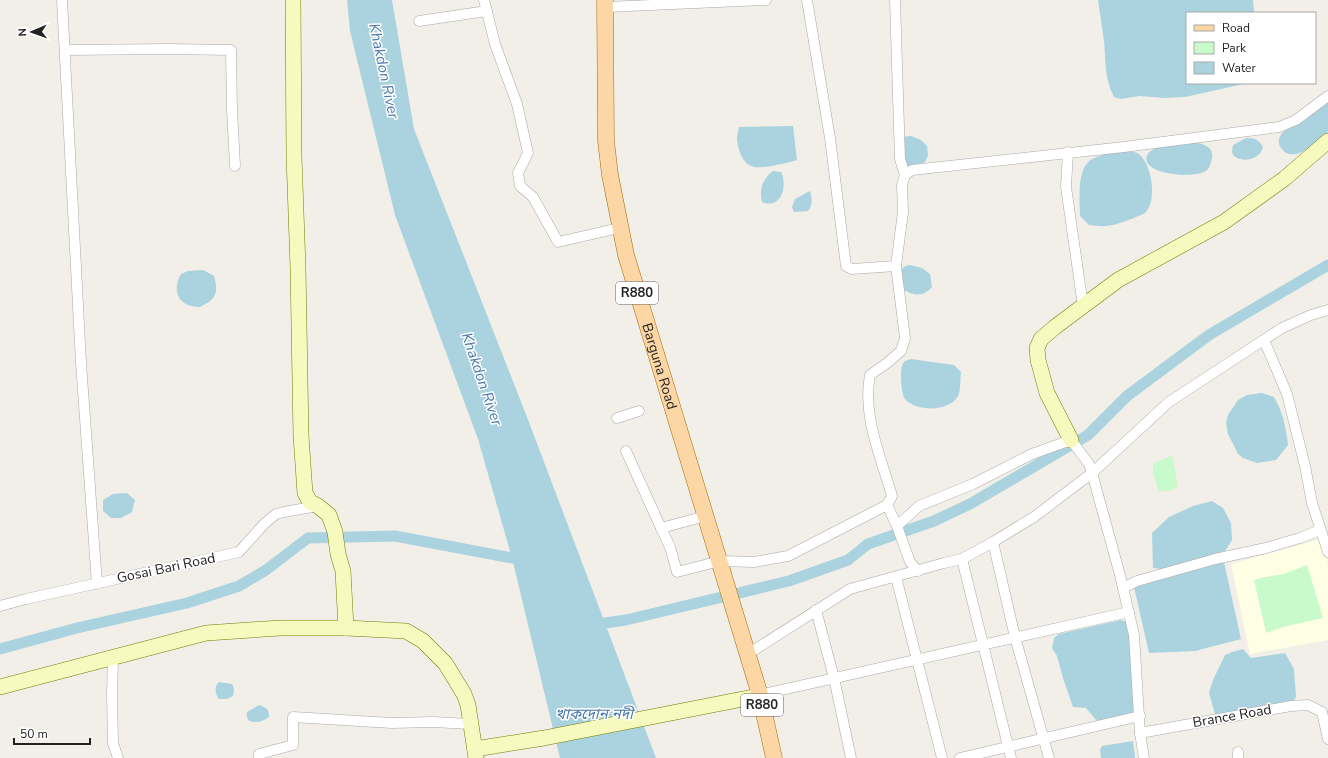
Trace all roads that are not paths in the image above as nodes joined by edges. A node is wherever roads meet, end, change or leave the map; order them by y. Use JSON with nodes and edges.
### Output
{"nodes":[{"id":1,"x":62,"y":0,"type":"edge"},
{"id":2,"x":292,"y":0,"type":"edge"},
{"id":3,"x":484,"y":0,"type":"edge"},
{"id":4,"x":766,"y":0,"type":"edge"},
{"id":5,"x":807,"y":0,"type":"edge"},
{"id":6,"x":895,"y":0,"type":"edge"},
{"id":7,"x":738,"y":1,"type":"edge"},
{"id":8,"x":605,"y":4,"type":"edge"},
{"id":9,"x":487,"y":11,"type":"junction"},
{"id":10,"x":419,"y":22,"type":"dead end"},
{"id":11,"x":65,"y":50,"type":"junction"},
{"id":12,"x":1328,"y":96,"type":"edge"},
{"id":13,"x":1328,"y":141,"type":"edge"},
{"id":14,"x":1068,"y":152,"type":"junction"},
{"id":15,"x":235,"y":166,"type":"dead end"},
{"id":16,"x":905,"y":175,"type":"junction"},
{"id":17,"x":620,"y":228,"type":"junction"},
{"id":18,"x":896,"y":266,"type":"junction"},
{"id":19,"x":1083,"y":306,"type":"junction"},
{"id":20,"x":1328,"y":310,"type":"edge"},
{"id":21,"x":1264,"y":340,"type":"junction"},
{"id":22,"x":639,"y":411,"type":"dead end"},
{"id":23,"x":617,"y":418,"type":"dead end"},
{"id":24,"x":1071,"y":440,"type":"junction"},
{"id":25,"x":626,"y":451,"type":"dead end"},
{"id":26,"x":1090,"y":468,"type":"junction"},
{"id":27,"x":887,"y":505,"type":"junction"},
{"id":28,"x":318,"y":506,"type":"junction"},
{"id":29,"x":706,"y":516,"type":"junction"},
{"id":30,"x":897,"y":526,"type":"junction"},
{"id":31,"x":662,"y":528,"type":"junction"},
{"id":32,"x":1320,"y":530,"type":"junction"},
{"id":33,"x":993,"y":542,"type":"junction"},
{"id":34,"x":1328,"y":552,"type":"edge"},
{"id":35,"x":962,"y":559,"type":"junction"},
{"id":36,"x":720,"y":561,"type":"junction"},
{"id":37,"x":918,"y":571,"type":"junction"},
{"id":38,"x":896,"y":577,"type":"junction"},
{"id":39,"x":96,"y":584,"type":"junction"},
{"id":40,"x":1123,"y":588,"type":"junction"},
{"id":41,"x":0,"y":606,"type":"edge"},
{"id":42,"x":816,"y":610,"type":"junction"},
{"id":43,"x":1129,"y":612,"type":"junction"},
{"id":44,"x":346,"y":628,"type":"junction"},
{"id":45,"x":1015,"y":637,"type":"junction"},
{"id":46,"x":983,"y":645,"type":"junction"},
{"id":47,"x":748,"y":654,"type":"junction"},
{"id":48,"x":113,"y":658,"type":"junction"},
{"id":49,"x":916,"y":660,"type":"junction"},
{"id":50,"x":834,"y":678,"type":"junction"},
{"id":51,"x":0,"y":687,"type":"edge"},
{"id":52,"x":757,"y":696,"type":"junction"},
{"id":53,"x":1325,"y":710,"type":"edge"},
{"id":54,"x":1140,"y":716,"type":"junction"},
{"id":55,"x":470,"y":724,"type":"junction"},
{"id":56,"x":1140,"y":733,"type":"junction"},
{"id":57,"x":1045,"y":738,"type":"junction"},
{"id":58,"x":1328,"y":739,"type":"edge"},
{"id":59,"x":1008,"y":748,"type":"junction"},
{"id":60,"x":475,"y":754,"type":"edge"},
{"id":61,"x":118,"y":758,"type":"edge"},
{"id":62,"x":259,"y":758,"type":"edge"},
{"id":63,"x":766,"y":758,"type":"edge"},
{"id":64,"x":774,"y":758,"type":"edge"},
{"id":65,"x":851,"y":758,"type":"edge"},
{"id":66,"x":942,"y":758,"type":"edge"},
{"id":67,"x":960,"y":758,"type":"edge"},
{"id":68,"x":1011,"y":758,"type":"edge"},
{"id":69,"x":1049,"y":758,"type":"edge"},
{"id":70,"x":1144,"y":758,"type":"edge"}],
"edges":[{"from":1,"to":11,"type":"street"},
{"from":2,"to":28,"type":"street"},
{"from":3,"to":9,"type":"street"},
{"from":4,"to":7,"type":"street"},
{"from":5,"to":18,"type":"street"},
{"from":6,"to":16,"type":"street"},
{"from":7,"to":8,"type":"street"},
{"from":8,"to":17,"type":"main road","name":"Barguna Road","number":"R880"},
{"from":9,"to":10,"type":"street"},
{"from":9,"to":17,"type":"street"},
{"from":11,"to":15,"type":"street"},
{"from":11,"to":39,"type":"street"},
{"from":12,"to":14,"type":"street"},
{"from":13,"to":19,"type":"street"},
{"from":14,"to":16,"type":"street"},
{"from":14,"to":19,"type":"street"},
{"from":16,"to":18,"type":"street"},
{"from":17,"to":29,"type":"main road","name":"Barguna Road","number":"R880"},
{"from":18,"to":27,"type":"street"},
{"from":19,"to":24,"type":"street"},
{"from":20,"to":21,"type":"street"},
{"from":21,"to":26,"type":"street"},
{"from":21,"to":32,"type":"street"},
{"from":22,"to":23,"type":"street"},
{"from":24,"to":26,"type":"street"},
{"from":24,"to":30,"type":"street"},
{"from":25,"to":31,"type":"street"},
{"from":26,"to":33,"type":"street"},
{"from":26,"to":40,"type":"street"},
{"from":27,"to":30,"type":"street"},
{"from":27,"to":36,"type":"street"},
{"from":28,"to":39,"type":"street","name":"Gosai Bari Road"},
{"from":28,"to":44,"type":"street"},
{"from":29,"to":31,"type":"street"},
{"from":29,"to":36,"type":"main road","name":"Barguna Road","number":"R880"},
{"from":30,"to":37,"type":"street"},
{"from":31,"to":36,"type":"street"},
{"from":32,"to":34,"type":"street"},
{"from":32,"to":40,"type":"street"},
{"from":33,"to":35,"type":"street"},
{"from":33,"to":45,"type":"street"},
{"from":35,"to":37,"type":"street"},
{"from":35,"to":46,"type":"street"},
{"from":36,"to":47,"type":"main road","name":"Barguna Road","number":"R880"},
{"from":37,"to":38,"type":"street"},
{"from":38,"to":42,"type":"street"},
{"from":38,"to":49,"type":"street"},
{"from":39,"to":41,"type":"street","name":"Gosai Bari Road"},
{"from":40,"to":43,"type":"street"},
{"from":42,"to":47,"type":"street"},
{"from":42,"to":50,"type":"street"},
{"from":43,"to":45,"type":"street"},
{"from":43,"to":54,"type":"street"},
{"from":44,"to":48,"type":"street"},
{"from":44,"to":55,"type":"street"},
{"from":45,"to":46,"type":"street"},
{"from":45,"to":57,"type":"street"},
{"from":46,"to":49,"type":"street"},
{"from":46,"to":59,"type":"street"},
{"from":47,"to":52,"type":"main road","name":"Barguna Road","number":"R880"},
{"from":48,"to":51,"type":"street"},
{"from":48,"to":61,"type":"street"},
{"from":49,"to":50,"type":"street"},
{"from":49,"to":66,"type":"street"},
{"from":50,"to":52,"type":"street"},
{"from":50,"to":65,"type":"street"},
{"from":52,"to":60,"type":"street"},
{"from":52,"to":63,"type":"main road","name":"Barguna Road","number":"R880"},
{"from":52,"to":64,"type":"main road","name":"Barguna Road","number":"R880"},
{"from":53,"to":56,"type":"street","name":"Brance Road"},
{"from":53,"to":58,"type":"street"},
{"from":54,"to":56,"type":"street"},
{"from":54,"to":57,"type":"street"},
{"from":55,"to":60,"type":"street"},
{"from":55,"to":62,"type":"street"},
{"from":56,"to":70,"type":"street"},
{"from":57,"to":59,"type":"street"},
{"from":57,"to":69,"type":"street"},
{"from":59,"to":67,"type":"street"},
{"from":59,"to":68,"type":"street"}]}
